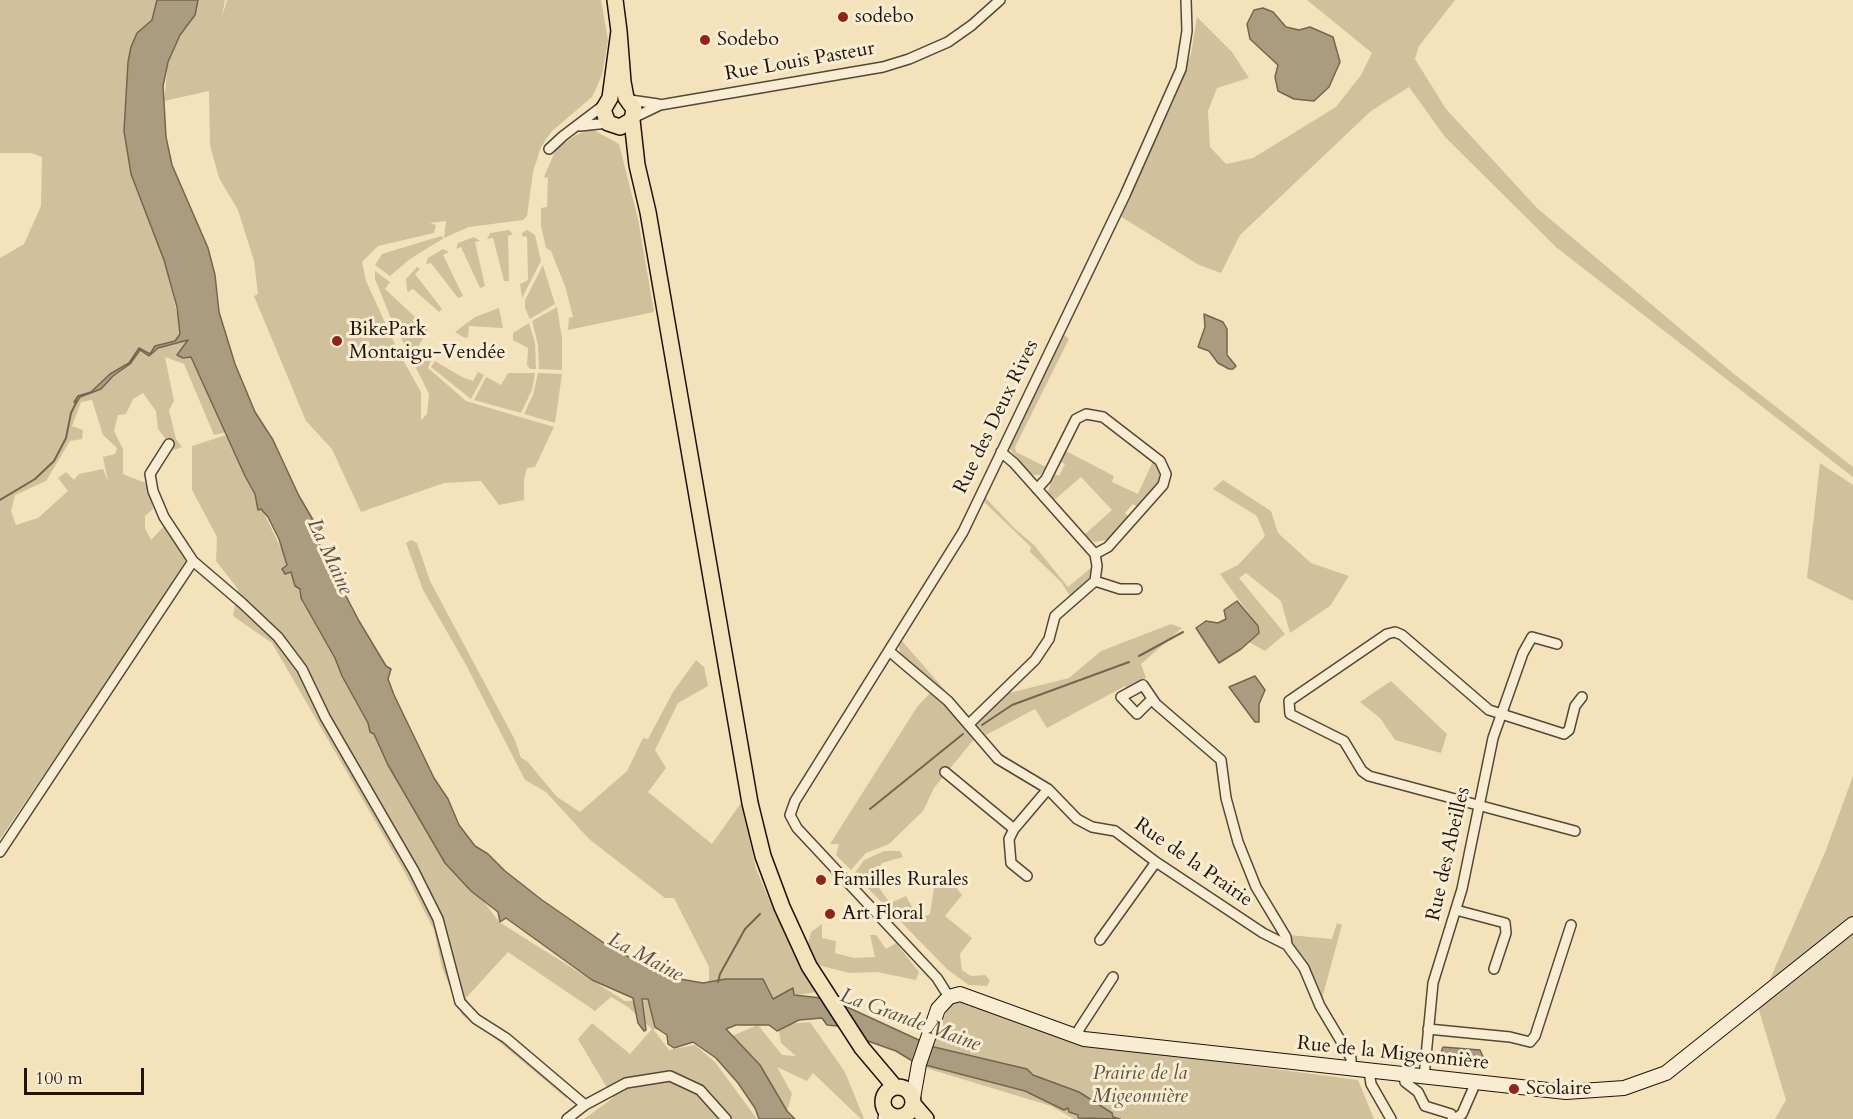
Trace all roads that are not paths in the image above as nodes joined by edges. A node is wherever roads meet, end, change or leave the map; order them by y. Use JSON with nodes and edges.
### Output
{"nodes":[{"id":1,"x":615,"y":0,"type":"edge"},
{"id":2,"x":1000,"y":0,"type":"edge"},
{"id":3,"x":1186,"y":0,"type":"edge"},
{"id":4,"x":619,"y":31,"type":"junction"},
{"id":5,"x":628,"y":99,"type":"junction"},
{"id":6,"x":607,"y":102,"type":"junction"},
{"id":7,"x":660,"y":105,"type":"junction"},
{"id":8,"x":632,"y":119,"type":"junction"},
{"id":9,"x":612,"y":124,"type":"junction"},
{"id":10,"x":577,"y":127,"type":"junction"},
{"id":11,"x":549,"y":149,"type":"dead end"},
{"id":12,"x":637,"y":165,"type":"junction"},
{"id":13,"x":169,"y":444,"type":"dead end"},
{"id":14,"x":1001,"y":452,"type":"junction"},
{"id":15,"x":1037,"y":489,"type":"junction"},
{"id":16,"x":1095,"y":554,"type":"junction"},
{"id":17,"x":193,"y":561,"type":"junction"},
{"id":18,"x":1095,"y":581,"type":"junction"},
{"id":19,"x":1137,"y":589,"type":"dead end"},
{"id":20,"x":1557,"y":644,"type":"dead end"},
{"id":21,"x":889,"y":651,"type":"junction"},
{"id":22,"x":1582,"y":697,"type":"dead end"},
{"id":23,"x":1152,"y":699,"type":"dead end"},
{"id":24,"x":1501,"y":714,"type":"junction"},
{"id":25,"x":969,"y":724,"type":"junction"},
{"id":26,"x":945,"y":772,"type":"dead end"},
{"id":27,"x":1048,"y":789,"type":"junction"},
{"id":28,"x":1480,"y":806,"type":"junction"},
{"id":29,"x":1014,"y":829,"type":"junction"},
{"id":30,"x":1575,"y":831,"type":"dead end"},
{"id":31,"x":0,"y":852,"type":"edge"},
{"id":32,"x":1156,"y":862,"type":"junction"},
{"id":33,"x":1027,"y":876,"type":"dead end"},
{"id":34,"x":1456,"y":910,"type":"junction"},
{"id":35,"x":1853,"y":924,"type":"edge"},
{"id":36,"x":1571,"y":925,"type":"dead end"},
{"id":37,"x":1100,"y":940,"type":"dead end"},
{"id":38,"x":1287,"y":945,"type":"junction"},
{"id":39,"x":1494,"y":969,"type":"dead end"},
{"id":40,"x":1113,"y":977,"type":"dead end"},
{"id":41,"x":949,"y":997,"type":"junction"},
{"id":42,"x":1428,"y":1029,"type":"junction"},
{"id":43,"x":1074,"y":1037,"type":"junction"},
{"id":44,"x":1351,"y":1070,"type":"junction"},
{"id":45,"x":1369,"y":1071,"type":"junction"},
{"id":46,"x":1404,"y":1075,"type":"junction"},
{"id":47,"x":1424,"y":1077,"type":"junction"},
{"id":48,"x":1476,"y":1082,"type":"junction"},
{"id":49,"x":901,"y":1103,"type":"edge"},
{"id":50,"x":585,"y":1105,"type":"junction"},
{"id":51,"x":567,"y":1119,"type":"edge"},
{"id":52,"x":726,"y":1119,"type":"edge"},
{"id":53,"x":927,"y":1119,"type":"edge"},
{"id":54,"x":1391,"y":1119,"type":"edge"},
{"id":55,"x":1454,"y":1119,"type":"edge"}],
"edges":[{"from":1,"to":4,"type":"main road"},
{"from":2,"to":7,"type":"street","name":"Rue Louis Pasteur"},
{"from":3,"to":14,"type":"street","name":"Rue des Deux Rives"},
{"from":4,"to":5,"type":"main road"},
{"from":4,"to":6,"type":"main road"},
{"from":5,"to":6,"type":"main road"},
{"from":5,"to":7,"type":"street","name":"Rue Louis Pasteur"},
{"from":5,"to":8,"type":"main road"},
{"from":6,"to":9,"type":"main road"},
{"from":6,"to":10,"type":"street"},
{"from":7,"to":8,"type":"street","name":"Rue Louis Pasteur"},
{"from":8,"to":9,"type":"main road"},
{"from":8,"to":12,"type":"main road"},
{"from":9,"to":10,"type":"street"},
{"from":9,"to":12,"type":"main road"},
{"from":10,"to":11,"type":"street"},
{"from":12,"to":49,"type":"main road"},
{"from":13,"to":17,"type":"street"},
{"from":14,"to":15,"type":"street"},
{"from":14,"to":21,"type":"street","name":"Rue des Deux Rives"},
{"from":15,"to":16,"type":"street"},
{"from":15,"to":16,"type":"street"},
{"from":16,"to":18,"type":"street"},
{"from":17,"to":31,"type":"street"},
{"from":17,"to":50,"type":"street"},
{"from":18,"to":19,"type":"street"},
{"from":18,"to":25,"type":"street"},
{"from":20,"to":24,"type":"street","name":"Rue des Abeilles"},
{"from":21,"to":25,"type":"street","name":"Rue de la Prairie"},
{"from":21,"to":41,"type":"street","name":"Rue des Deux Rives"},
{"from":22,"to":24,"type":"street"},
{"from":23,"to":38,"type":"street"},
{"from":24,"to":28,"type":"street","name":"Rue des Abeilles"},
{"from":24,"to":28,"type":"street"},
{"from":25,"to":27,"type":"street","name":"Rue de la Prairie"},
{"from":26,"to":29,"type":"street"},
{"from":27,"to":29,"type":"street"},
{"from":27,"to":32,"type":"street","name":"Rue de la Prairie"},
{"from":28,"to":30,"type":"street"},
{"from":28,"to":34,"type":"street","name":"Rue des Abeilles"},
{"from":29,"to":33,"type":"street"},
{"from":32,"to":37,"type":"street"},
{"from":32,"to":38,"type":"street","name":"Rue de la Prairie"},
{"from":34,"to":39,"type":"street"},
{"from":34,"to":42,"type":"street","name":"Rue des Abeilles"},
{"from":35,"to":48,"type":"street","name":"Rue de la Migeonnière"},
{"from":36,"to":42,"type":"street"},
{"from":38,"to":44,"type":"street"},
{"from":40,"to":43,"type":"street"},
{"from":41,"to":43,"type":"street","name":"Rue de la Migeonnière"},
{"from":41,"to":49,"type":"street"},
{"from":42,"to":47,"type":"street","name":"Rue des Abeilles"},
{"from":43,"to":44,"type":"street","name":"Rue de la Migeonnière"},
{"from":44,"to":45,"type":"street","name":"Rue de la Migeonnière"},
{"from":45,"to":46,"type":"street","name":"Rue de la Migeonnière"},
{"from":45,"to":54,"type":"street"},
{"from":46,"to":47,"type":"street","name":"Rue de la Migeonnière"},
{"from":46,"to":55,"type":"street"},
{"from":47,"to":48,"type":"street","name":"Rue de la Migeonnière"},
{"from":48,"to":55,"type":"street"},
{"from":49,"to":53,"type":"main road"},
{"from":50,"to":51,"type":"street"},
{"from":50,"to":52,"type":"street"}]}
